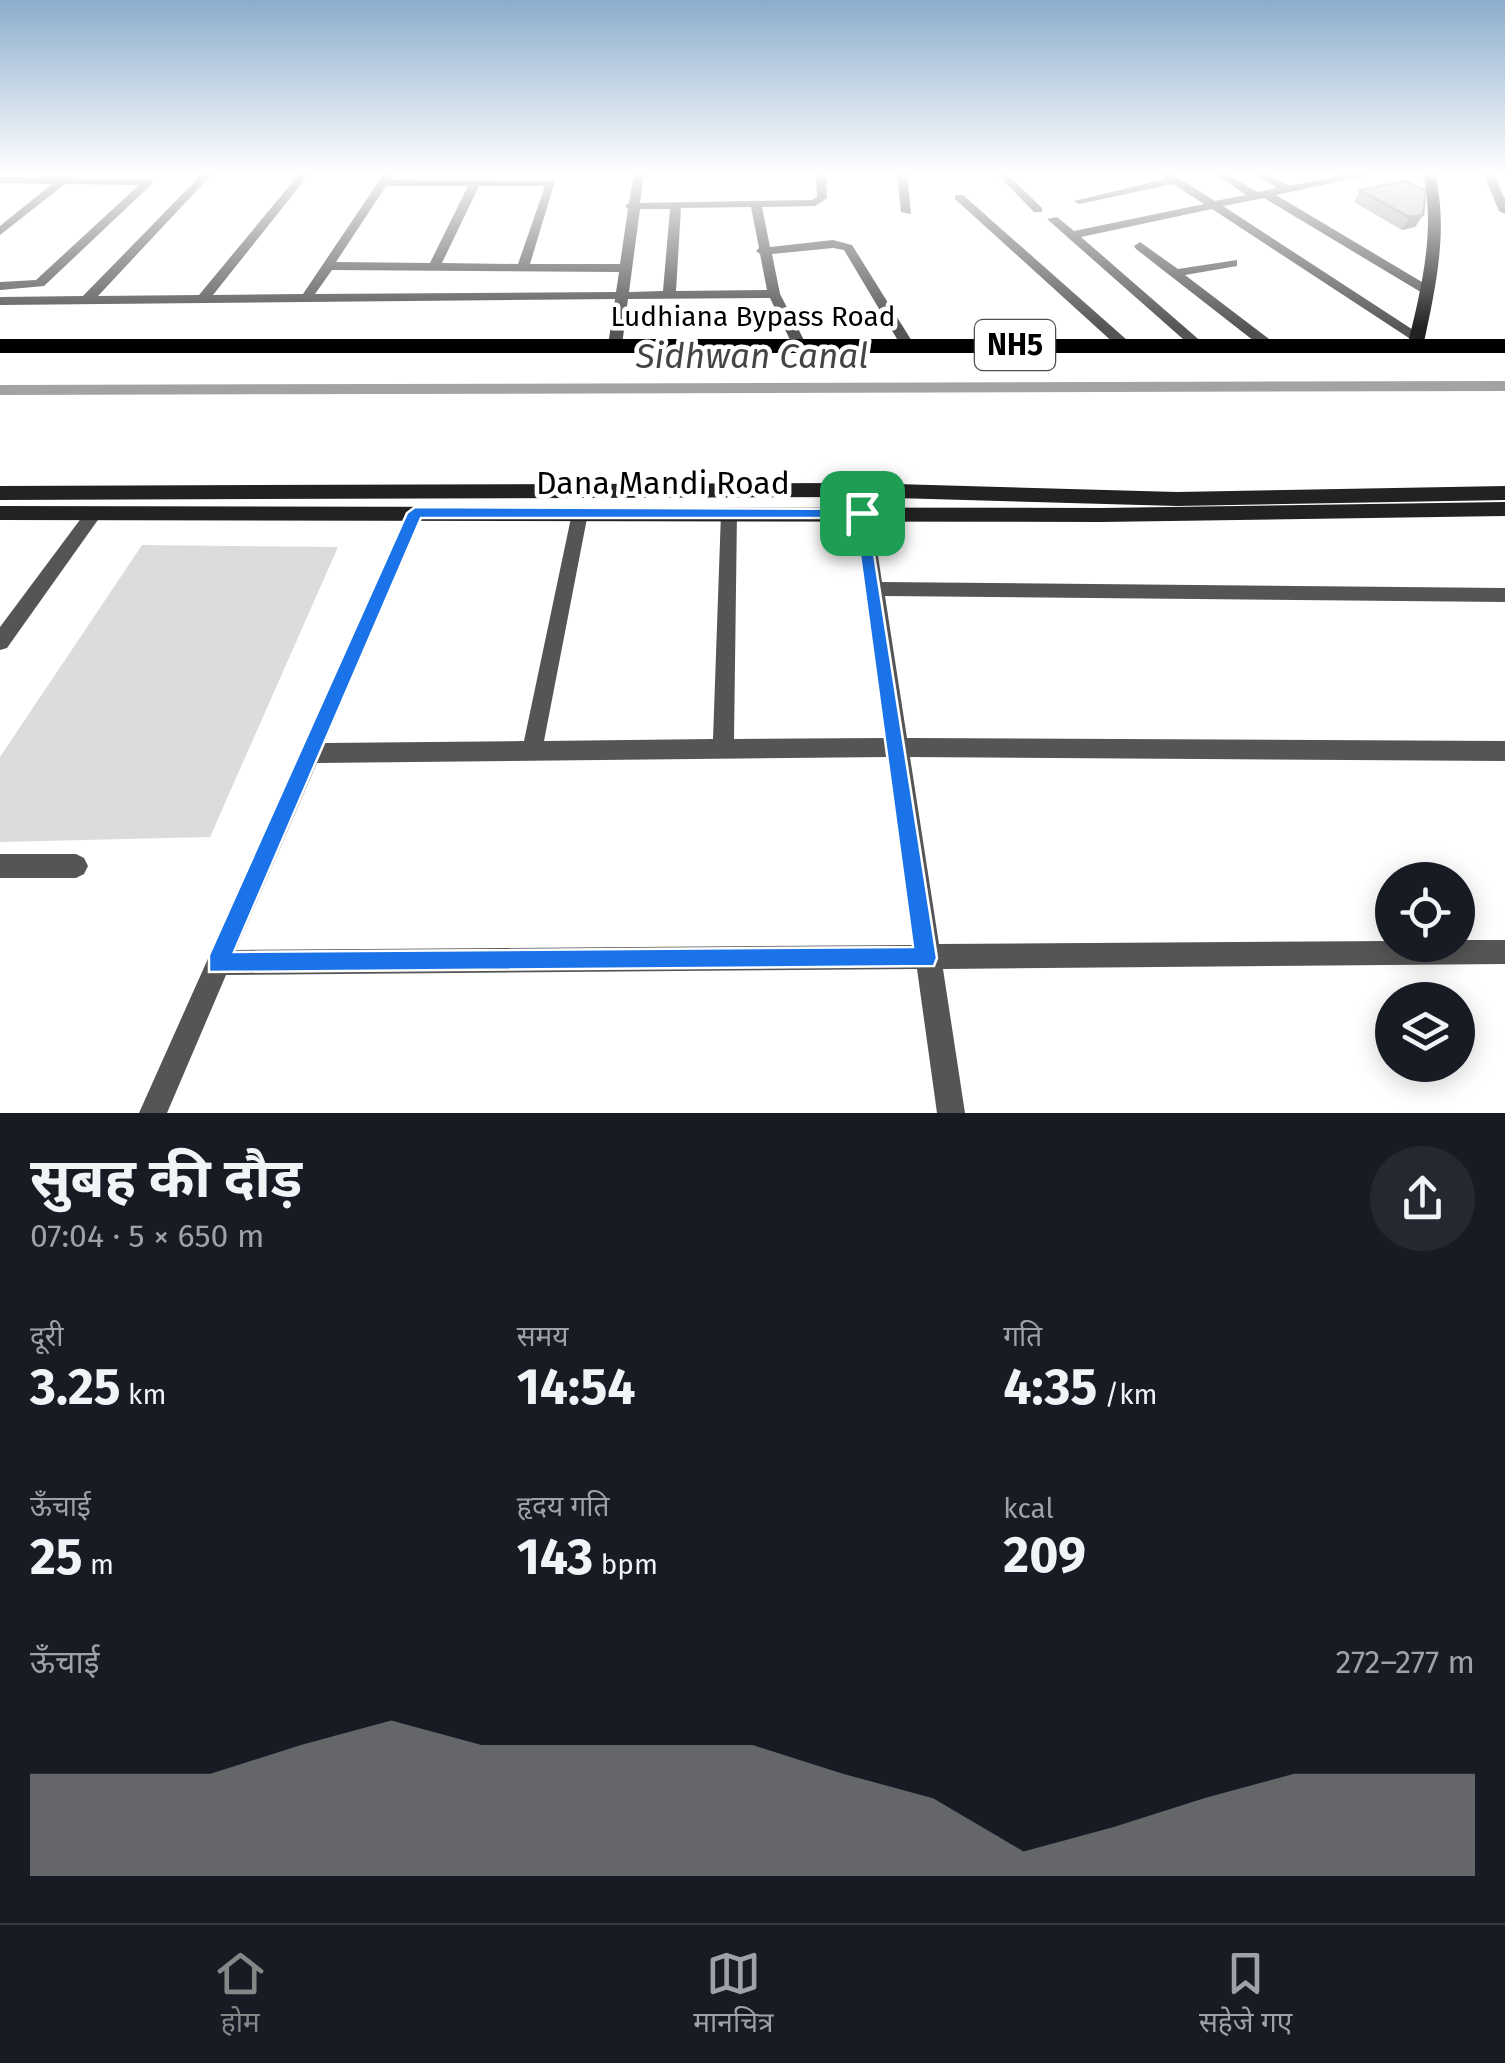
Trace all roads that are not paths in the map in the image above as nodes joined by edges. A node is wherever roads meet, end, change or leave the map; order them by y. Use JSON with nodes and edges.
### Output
{"nodes":[{"id":1,"x":103,"y":225,"type":"edge"},
{"id":2,"x":158,"y":225,"type":"edge"},
{"id":3,"x":262,"y":225,"type":"edge"},
{"id":4,"x":355,"y":225,"type":"edge"},
{"id":5,"x":455,"y":225,"type":"edge"},
{"id":6,"x":538,"y":225,"type":"edge"},
{"id":7,"x":629,"y":225,"type":"edge"},
{"id":8,"x":675,"y":225,"type":"edge"},
{"id":9,"x":758,"y":225,"type":"edge"},
{"id":10,"x":991,"y":225,"type":"edge"},
{"id":11,"x":1060,"y":225,"type":"edge"},
{"id":12,"x":1120,"y":225,"type":"edge"},
{"id":13,"x":1242,"y":225,"type":"edge"},
{"id":14,"x":1313,"y":225,"type":"edge"},
{"id":15,"x":1432,"y":225,"type":"edge"},
{"id":16,"x":1074,"y":235,"type":"junction"},
{"id":17,"x":1140,"y":246,"type":"dead end"},
{"id":18,"x":762,"y":251,"type":"junction"},
{"id":19,"x":1233,"y":263,"type":"dead end"},
{"id":20,"x":327,"y":266,"type":"junction"},
{"id":21,"x":434,"y":268,"type":"junction"},
{"id":22,"x":523,"y":268,"type":"junction"},
{"id":23,"x":623,"y":268,"type":"junction"},
{"id":24,"x":1177,"y":274,"type":"junction"},
{"id":25,"x":0,"y":286,"type":"edge"},
{"id":26,"x":1428,"y":291,"type":"junction"},
{"id":27,"x":774,"y":294,"type":"junction"},
{"id":28,"x":619,"y":296,"type":"junction"},
{"id":29,"x":669,"y":296,"type":"junction"},
{"id":30,"x":306,"y":299,"type":"junction"},
{"id":31,"x":87,"y":300,"type":"junction"},
{"id":32,"x":202,"y":300,"type":"junction"},
{"id":33,"x":0,"y":301,"type":"edge"},
{"id":34,"x":1416,"y":342,"type":"junction"},
{"id":35,"x":1122,"y":343,"type":"junction"},
{"id":36,"x":1197,"y":344,"type":"junction"},
{"id":37,"x":614,"y":345,"type":"junction"},
{"id":38,"x":1268,"y":345,"type":"junction"},
{"id":39,"x":0,"y":346,"type":"edge"},
{"id":40,"x":800,"y":346,"type":"junction"},
{"id":41,"x":908,"y":346,"type":"junction"},
{"id":42,"x":1505,"y":346,"type":"edge"},
{"id":43,"x":0,"y":355,"type":"edge"},
{"id":44,"x":1505,"y":356,"type":"edge"},
{"id":45,"x":1505,"y":492,"type":"edge"},
{"id":46,"x":0,"y":493,"type":"edge"},
{"id":47,"x":861,"y":502,"type":"junction"},
{"id":48,"x":1505,"y":509,"type":"edge"},
{"id":49,"x":0,"y":513,"type":"edge"},
{"id":50,"x":94,"y":513,"type":"junction"},
{"id":51,"x":415,"y":513,"type":"junction"},
{"id":52,"x":580,"y":513,"type":"junction"},
{"id":53,"x":729,"y":513,"type":"junction"},
{"id":54,"x":873,"y":590,"type":"junction"},
{"id":55,"x":1505,"y":594,"type":"edge"},
{"id":56,"x":0,"y":642,"type":"edge"},
{"id":57,"x":894,"y":747,"type":"junction"},
{"id":58,"x":723,"y":749,"type":"junction"},
{"id":59,"x":1505,"y":750,"type":"edge"},
{"id":60,"x":532,"y":751,"type":"junction"},
{"id":61,"x":312,"y":753,"type":"junction"},
{"id":62,"x":0,"y":866,"type":"edge"},
{"id":63,"x":76,"y":866,"type":"dead end"},
{"id":64,"x":1505,"y":952,"type":"edge"},
{"id":65,"x":926,"y":958,"type":"junction"},
{"id":66,"x":217,"y":964,"type":"junction"},
{"id":67,"x":154,"y":1113,"type":"edge"},
{"id":68,"x":951,"y":1113,"type":"edge"}],
"edges":[{"from":1,"to":25,"type":"street"},
{"from":2,"to":31,"type":"street"},
{"from":3,"to":32,"type":"street"},
{"from":4,"to":20,"type":"street"},
{"from":5,"to":21,"type":"street"},
{"from":6,"to":22,"type":"street"},
{"from":7,"to":23,"type":"street"},
{"from":8,"to":29,"type":"street"},
{"from":9,"to":18,"type":"street"},
{"from":10,"to":35,"type":"street"},
{"from":11,"to":16,"type":"street"},
{"from":12,"to":16,"type":"street"},
{"from":13,"to":34,"type":"street"},
{"from":14,"to":26,"type":"street"},
{"from":15,"to":26,"type":"street"},
{"from":16,"to":36,"type":"street"},
{"from":17,"to":24,"type":"street"},
{"from":18,"to":27,"type":"street"},
{"from":18,"to":41,"type":"street"},
{"from":19,"to":24,"type":"street"},
{"from":20,"to":21,"type":"street"},
{"from":20,"to":30,"type":"street"},
{"from":21,"to":22,"type":"street"},
{"from":22,"to":23,"type":"street"},
{"from":23,"to":28,"type":"street"},
{"from":24,"to":38,"type":"street"},
{"from":26,"to":34,"type":"street"},
{"from":27,"to":29,"type":"street"},
{"from":27,"to":40,"type":"street"},
{"from":28,"to":29,"type":"street"},
{"from":28,"to":30,"type":"street"},
{"from":28,"to":37,"type":"street"},
{"from":30,"to":32,"type":"street"},
{"from":31,"to":32,"type":"street"},
{"from":31,"to":33,"type":"street"},
{"from":34,"to":38,"type":"highway","name":"Ludhiana Bypass Road","number":"NH5"},
{"from":34,"to":42,"type":"highway","name":"Ludhiana Bypass Road","number":"NH5"},
{"from":35,"to":36,"type":"highway","name":"Ludhiana Bypass Road","number":"NH5"},
{"from":35,"to":41,"type":"highway","name":"Ludhiana Bypass Road","number":"NH5"},
{"from":36,"to":38,"type":"highway","name":"Ludhiana Bypass Road","number":"NH5"},
{"from":37,"to":39,"type":"highway","name":"Ludhiana Bypass Road","number":"NH5"},
{"from":37,"to":40,"type":"highway","name":"Ludhiana Bypass Road","number":"NH5"},
{"from":40,"to":41,"type":"highway","name":"Ludhiana Bypass Road","number":"NH5"},
{"from":43,"to":44,"type":"highway","name":"Ludhiana Bypass Road","number":"NH5"},
{"from":45,"to":47,"type":"street"},
{"from":46,"to":47,"type":"street"},
{"from":47,"to":48,"type":"street","name":"Dana Mandi Road"},
{"from":47,"to":53,"type":"street","name":"Dana Mandi Road"},
{"from":47,"to":54,"type":"street"},
{"from":49,"to":50,"type":"street","name":"Dana Mandi Road"},
{"from":50,"to":51,"type":"street","name":"Dana Mandi Road"},
{"from":50,"to":56,"type":"street"},
{"from":51,"to":52,"type":"street","name":"Dana Mandi Road"},
{"from":51,"to":61,"type":"street"},
{"from":52,"to":53,"type":"street","name":"Dana Mandi Road"},
{"from":52,"to":60,"type":"street"},
{"from":53,"to":58,"type":"street"},
{"from":54,"to":55,"type":"street"},
{"from":54,"to":57,"type":"street"},
{"from":57,"to":58,"type":"street"},
{"from":57,"to":59,"type":"street"},
{"from":57,"to":65,"type":"street"},
{"from":58,"to":60,"type":"street"},
{"from":60,"to":61,"type":"street"},
{"from":61,"to":66,"type":"street"},
{"from":62,"to":63,"type":"street"},
{"from":64,"to":65,"type":"street"},
{"from":65,"to":66,"type":"street"},
{"from":65,"to":68,"type":"street"},
{"from":66,"to":67,"type":"street"}]}
